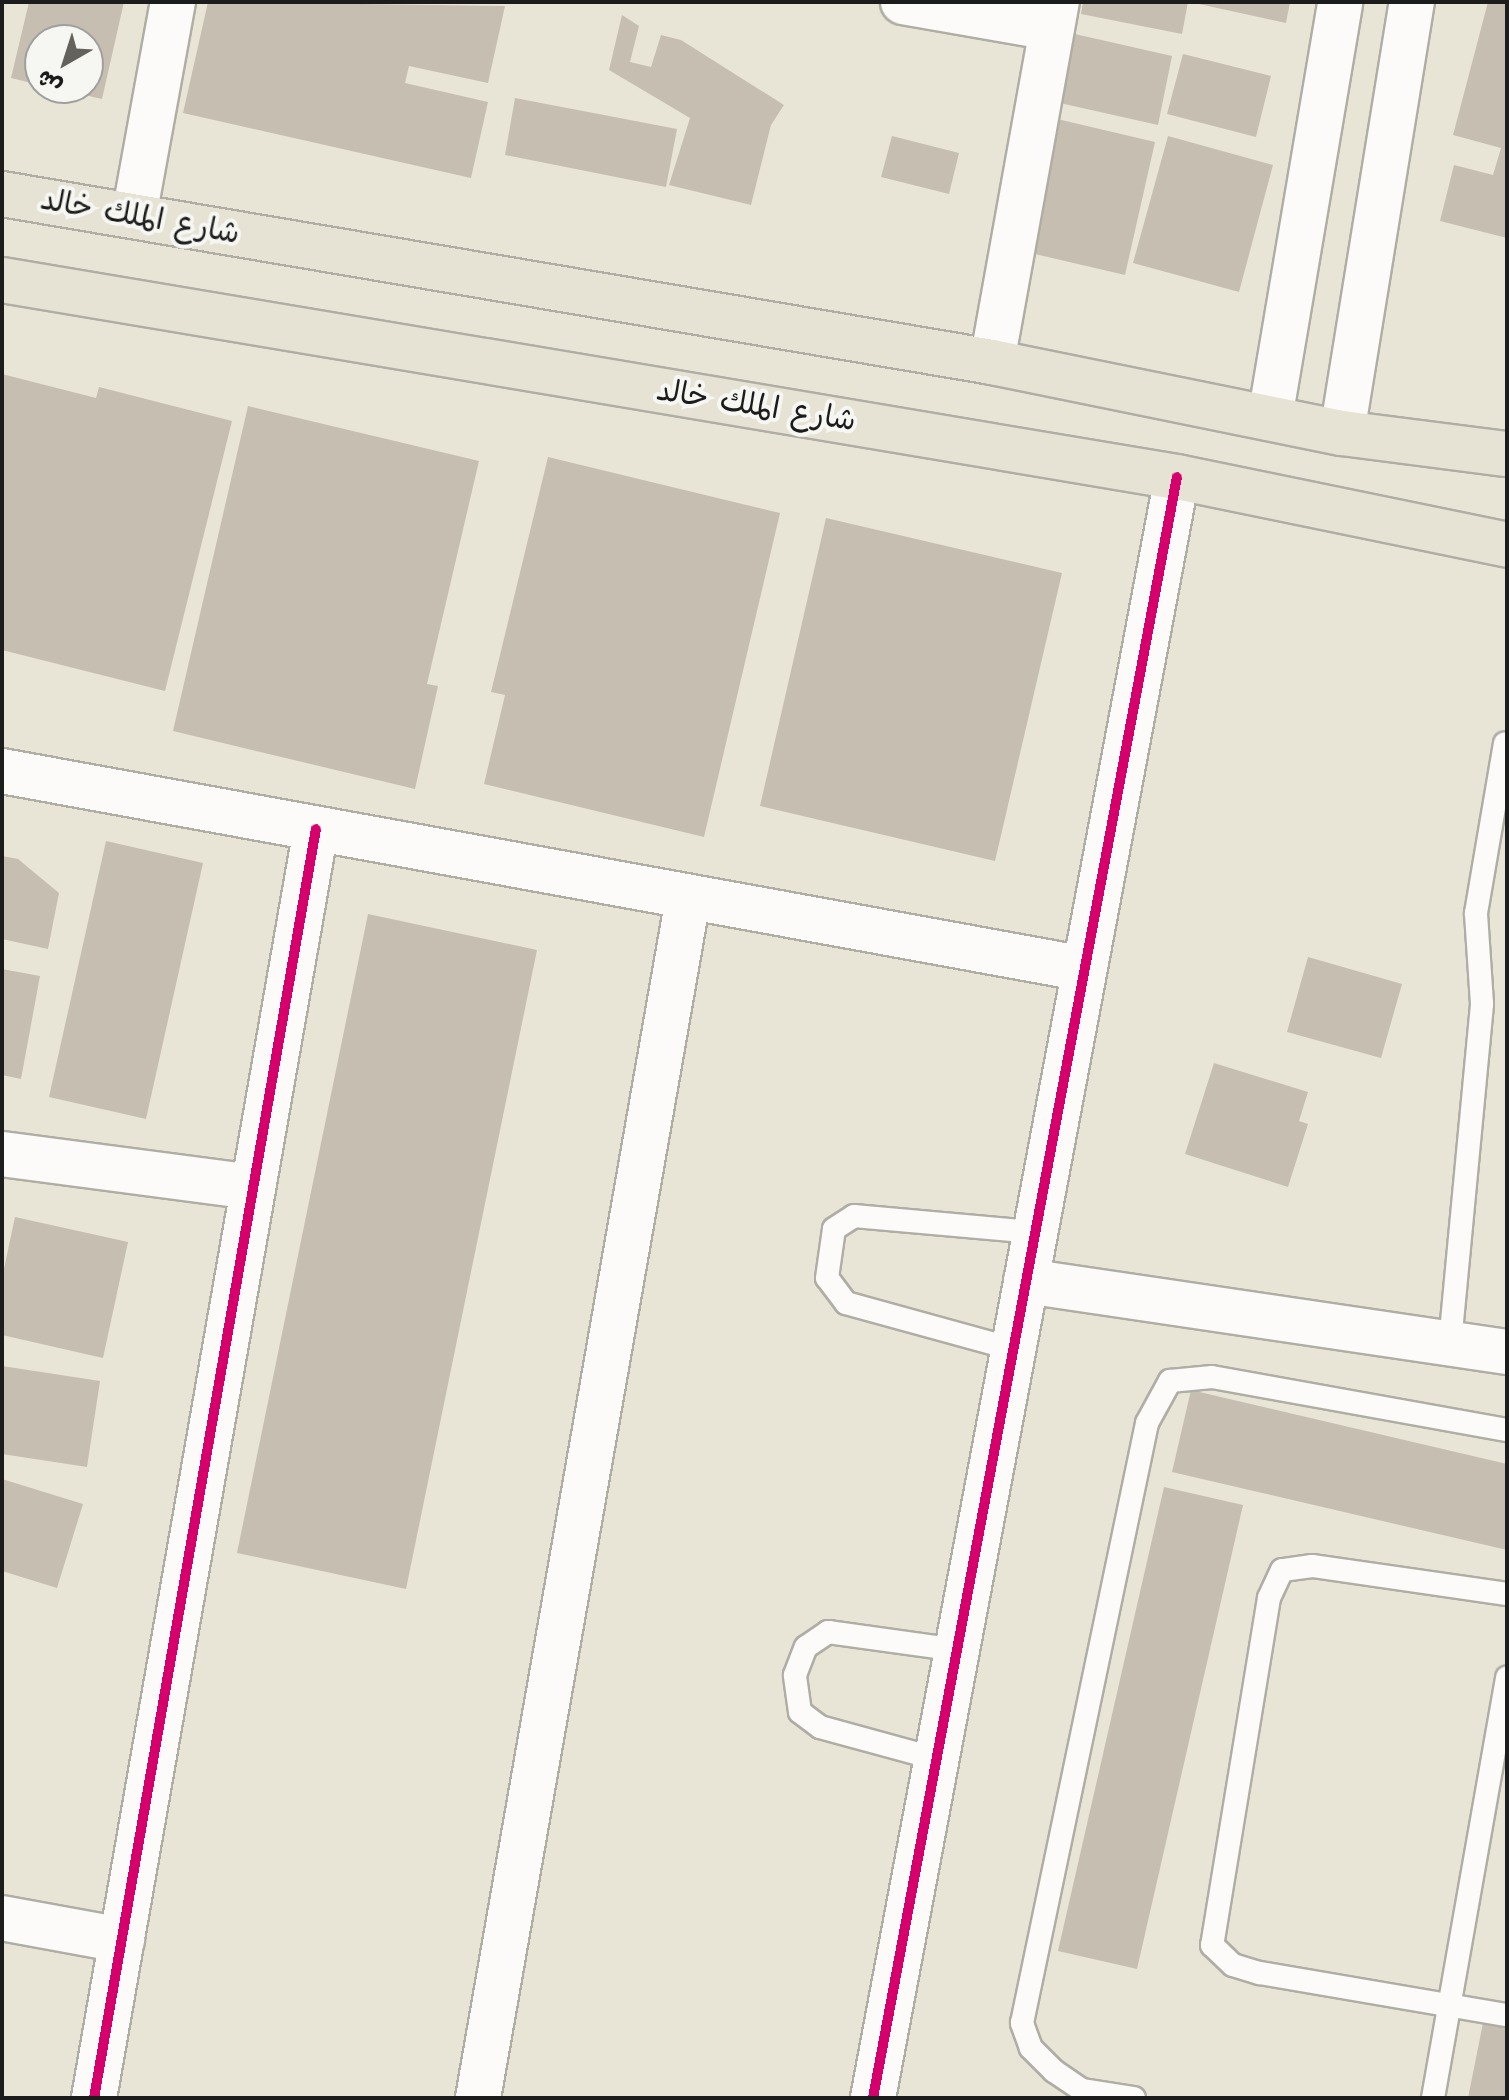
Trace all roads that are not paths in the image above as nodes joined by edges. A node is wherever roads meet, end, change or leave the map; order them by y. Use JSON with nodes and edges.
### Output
{"nodes":[{"id":1,"x":173,"y":2,"type":"edge"},
{"id":2,"x":903,"y":2,"type":"edge"},
{"id":3,"x":1340,"y":2,"type":"edge"},
{"id":4,"x":1412,"y":2,"type":"edge"},
{"id":5,"x":1054,"y":15,"type":"edge"},
{"id":6,"x":2,"y":194,"type":"edge"},
{"id":7,"x":134,"y":216,"type":"junction"},
{"id":8,"x":2,"y":280,"type":"edge"},
{"id":9,"x":992,"y":362,"type":"junction"},
{"id":10,"x":1270,"y":418,"type":"junction"},
{"id":11,"x":1355,"y":435,"type":"junction"},
{"id":12,"x":1507,"y":454,"type":"edge"},
{"id":13,"x":1507,"y":465,"type":"edge"},
{"id":14,"x":1177,"y":477,"type":"junction"},
{"id":15,"x":1374,"y":515,"type":"junction"},
{"id":16,"x":1507,"y":536,"type":"edge"},
{"id":17,"x":1507,"y":545,"type":"edge"},
{"id":18,"x":1505,"y":743,"type":"edge"},
{"id":19,"x":2,"y":771,"type":"edge"},
{"id":20,"x":316,"y":829,"type":"junction"},
{"id":21,"x":688,"y":898,"type":"junction"},
{"id":22,"x":1080,"y":968,"type":"junction"},
{"id":23,"x":2,"y":1154,"type":"edge"},
{"id":24,"x":253,"y":1187,"type":"junction"},
{"id":25,"x":1034,"y":1232,"type":"junction"},
{"id":26,"x":1026,"y":1281,"type":"junction"},
{"id":27,"x":1450,"y":1343,"type":"junction"},
{"id":28,"x":1013,"y":1349,"type":"junction"},
{"id":29,"x":1507,"y":1352,"type":"edge"},
{"id":30,"x":1507,"y":1430,"type":"edge"},
{"id":31,"x":1507,"y":1594,"type":"edge"},
{"id":32,"x":957,"y":1650,"type":"junction"},
{"id":33,"x":1507,"y":1677,"type":"edge"},
{"id":34,"x":937,"y":1759,"type":"junction"},
{"id":35,"x":2,"y":1918,"type":"edge"},
{"id":36,"x":122,"y":1940,"type":"junction"},
{"id":37,"x":1449,"y":2006,"type":"junction"},
{"id":38,"x":1507,"y":2015,"type":"edge"},
{"id":39,"x":94,"y":2098,"type":"edge"},
{"id":40,"x":478,"y":2098,"type":"edge"},
{"id":41,"x":873,"y":2098,"type":"edge"},
{"id":42,"x":1134,"y":2098,"type":"edge"},
{"id":43,"x":1433,"y":2098,"type":"edge"}],
"edges":[{"from":1,"to":7,"type":"street"},
{"from":2,"to":5,"type":"street"},
{"from":3,"to":10,"type":"street"},
{"from":4,"to":11,"type":"street"},
{"from":5,"to":9,"type":"street"},
{"from":6,"to":7,"type":"main road","name":"شارع الملك خالد"},
{"from":7,"to":9,"type":"main road","name":"شارع الملك خالد"},
{"from":8,"to":14,"type":"main road","name":"شارع الملك خالد"},
{"from":9,"to":10,"type":"main road","name":"شارع الملك خالد"},
{"from":10,"to":11,"type":"main road","name":"شارع الملك خالد"},
{"from":11,"to":12,"type":"main road","name":"شارع الملك خالد"},
{"from":11,"to":13,"type":"main road"},
{"from":14,"to":15,"type":"main road","name":"شارع الملك خالد"},
{"from":14,"to":22,"type":"street"},
{"from":15,"to":16,"type":"main road"},
{"from":15,"to":17,"type":"main road","name":"شارع الملك خالد"},
{"from":18,"to":27,"type":"lane"},
{"from":19,"to":20,"type":"street"},
{"from":20,"to":21,"type":"street"},
{"from":20,"to":24,"type":"street"},
{"from":21,"to":22,"type":"street"},
{"from":21,"to":40,"type":"street"},
{"from":22,"to":25,"type":"street"},
{"from":23,"to":24,"type":"street"},
{"from":24,"to":36,"type":"street"},
{"from":25,"to":26,"type":"street"},
{"from":25,"to":28,"type":"lane"},
{"from":26,"to":27,"type":"street"},
{"from":26,"to":28,"type":"street"},
{"from":27,"to":29,"type":"street"},
{"from":28,"to":32,"type":"street"},
{"from":30,"to":42,"type":"lane"},
{"from":31,"to":37,"type":"lane"},
{"from":32,"to":34,"type":"street"},
{"from":32,"to":34,"type":"lane"},
{"from":33,"to":37,"type":"lane"},
{"from":34,"to":41,"type":"street"},
{"from":35,"to":36,"type":"street"},
{"from":36,"to":39,"type":"street"},
{"from":37,"to":38,"type":"lane"},
{"from":37,"to":43,"type":"lane"}]}
